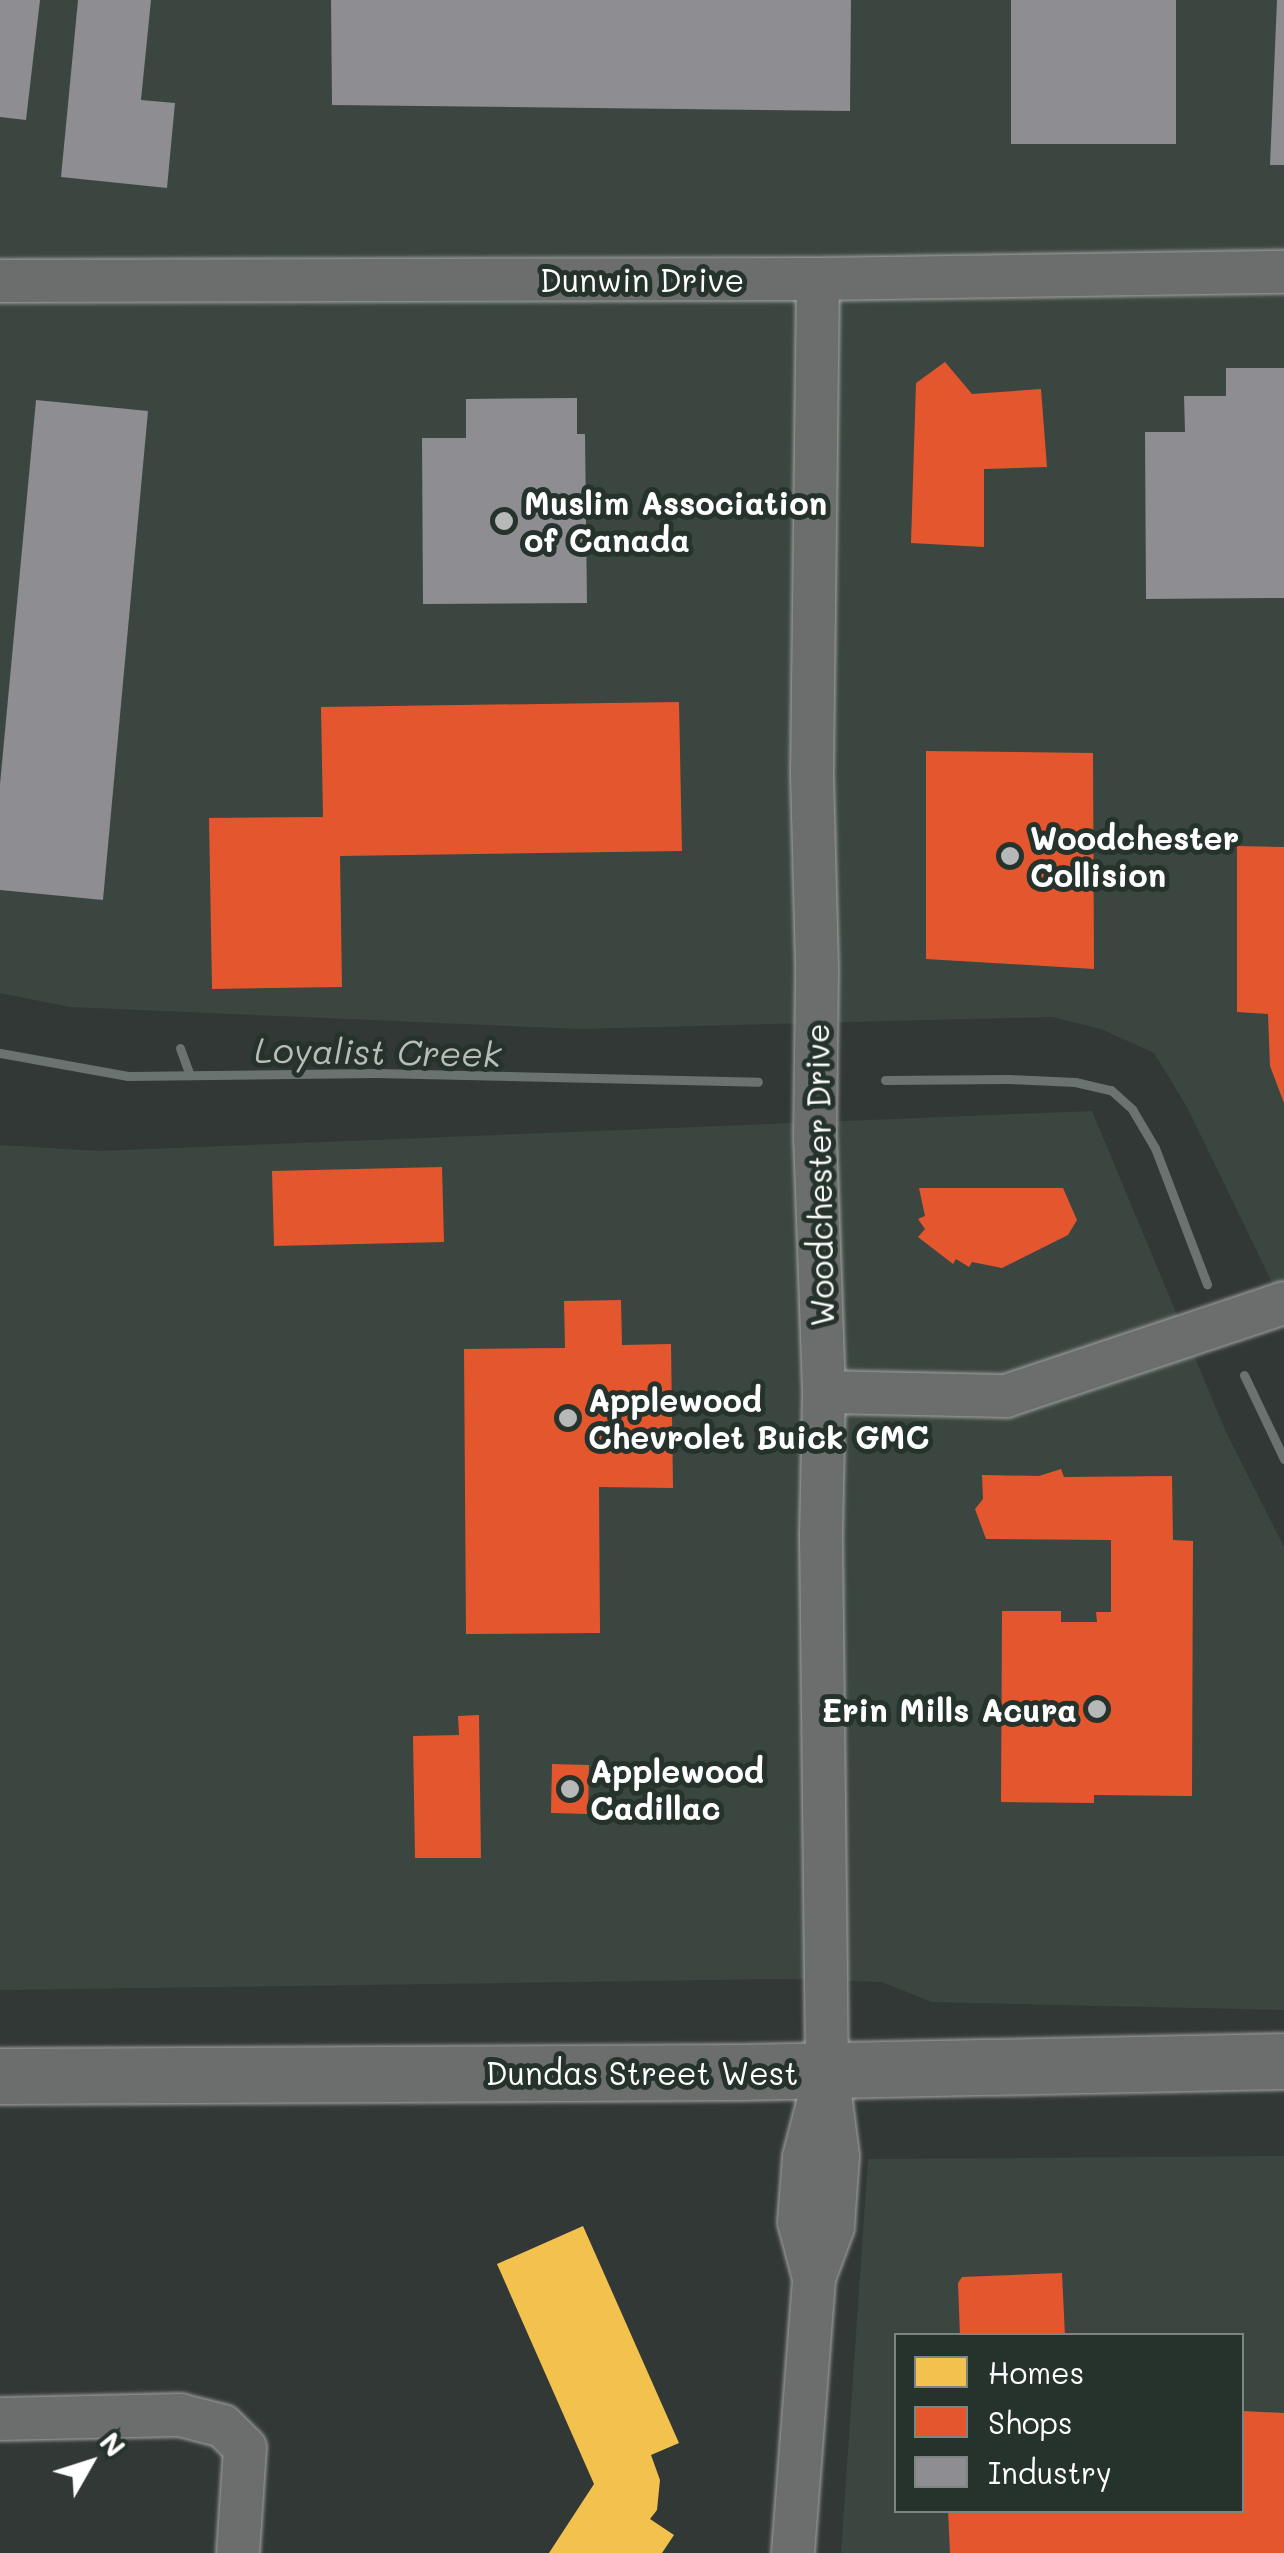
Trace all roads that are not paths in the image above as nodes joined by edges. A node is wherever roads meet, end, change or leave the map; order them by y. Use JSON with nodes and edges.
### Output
{"nodes":[{"id":1,"x":1284,"y":272,"type":"edge"},
{"id":2,"x":818,"y":279,"type":"junction"},
{"id":3,"x":0,"y":281,"type":"edge"},
{"id":4,"x":1284,"y":1303,"type":"edge"},
{"id":5,"x":824,"y":1392,"type":"junction"},
{"id":6,"x":1284,"y":2061,"type":"edge"},
{"id":7,"x":827,"y":2070,"type":"junction"},
{"id":8,"x":0,"y":2076,"type":"edge"},
{"id":9,"x":0,"y":2419,"type":"edge"},
{"id":10,"x":238,"y":2553,"type":"edge"},
{"id":11,"x":793,"y":2553,"type":"edge"}],
"edges":[{"from":1,"to":2,"type":"street","name":"Dunwin Drive"},
{"from":2,"to":3,"type":"street","name":"Dunwin Drive"},
{"from":2,"to":5,"type":"street","name":"Woodchester Drive"},
{"from":4,"to":5,"type":"street"},
{"from":5,"to":7,"type":"street","name":"Woodchester Drive"},
{"from":6,"to":7,"type":"main road","name":"Dundas Street West"},
{"from":7,"to":8,"type":"main road","name":"Dundas Street West"},
{"from":7,"to":11,"type":"street","name":"Woodchester Drive"},
{"from":9,"to":10,"type":"street"}]}
